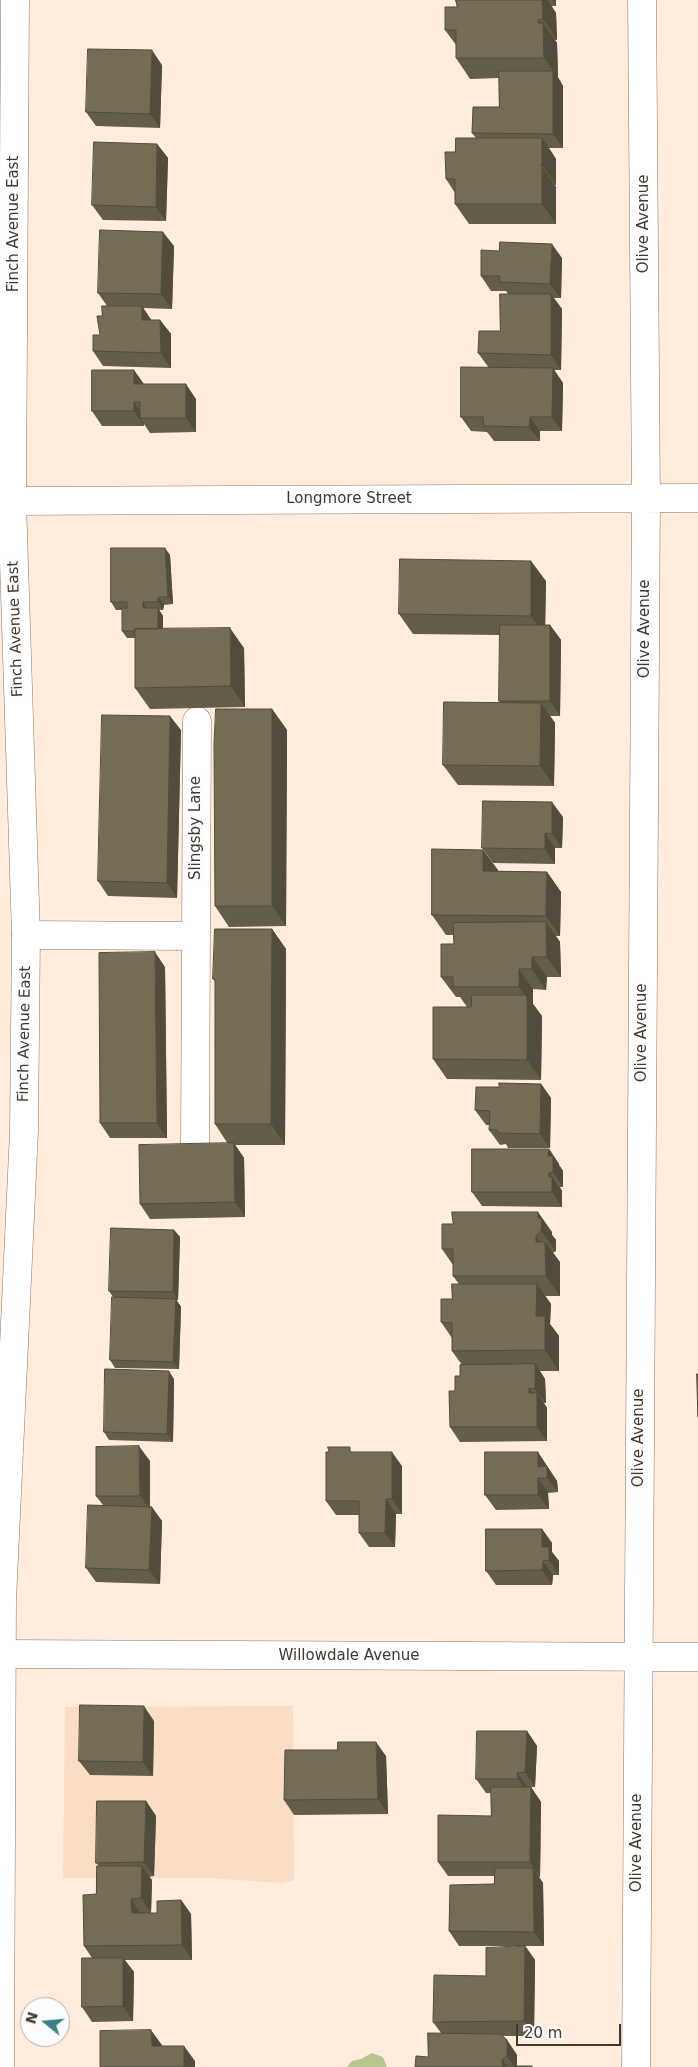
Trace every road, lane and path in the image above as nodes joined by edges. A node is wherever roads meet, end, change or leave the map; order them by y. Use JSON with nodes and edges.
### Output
{"nodes":[{"id":1,"x":15,"y":0,"type":"edge"},
{"id":2,"x":642,"y":0,"type":"edge"},
{"id":3,"x":646,"y":497,"type":"junction"},
{"id":4,"x":698,"y":498,"type":"edge"},
{"id":5,"x":6,"y":501,"type":"edge"},
{"id":6,"x":196,"y":721,"type":"dead end"},
{"id":7,"x":26,"y":935,"type":"junction"},
{"id":8,"x":195,"y":936,"type":"junction"},
{"id":9,"x":195,"y":1146,"type":"edge"},
{"id":10,"x":2,"y":1519,"type":"edge"},
{"id":11,"x":0,"y":1654,"type":"edge"},
{"id":12,"x":638,"y":1657,"type":"junction"},
{"id":13,"x":698,"y":1657,"type":"edge"},
{"id":14,"x":0,"y":2067,"type":"edge"},
{"id":15,"x":636,"y":2067,"type":"edge"}],
"edges":[{"from":1,"to":5,"type":"street","name":"Finch Avenue East"},
{"from":2,"to":3,"type":"street","name":"Olive Avenue"},
{"from":3,"to":4,"type":"street","name":"Longmore Street"},
{"from":3,"to":5,"type":"street","name":"Longmore Street"},
{"from":3,"to":12,"type":"street","name":"Olive Avenue"},
{"from":5,"to":7,"type":"street","name":"Finch Avenue East"},
{"from":6,"to":8,"type":"street","name":"Slingsby Lane"},
{"from":7,"to":8,"type":"street"},
{"from":7,"to":10,"type":"street","name":"Finch Avenue East"},
{"from":8,"to":9,"type":"street","name":"Slingsby Lane"},
{"from":10,"to":11,"type":"street","name":"Finch Avenue East"},
{"from":11,"to":12,"type":"street","name":"Willowdale Avenue"},
{"from":11,"to":14,"type":"street","name":"Finch Avenue East"},
{"from":12,"to":13,"type":"street","name":"Willowdale Avenue"},
{"from":12,"to":15,"type":"street","name":"Olive Avenue"}]}
